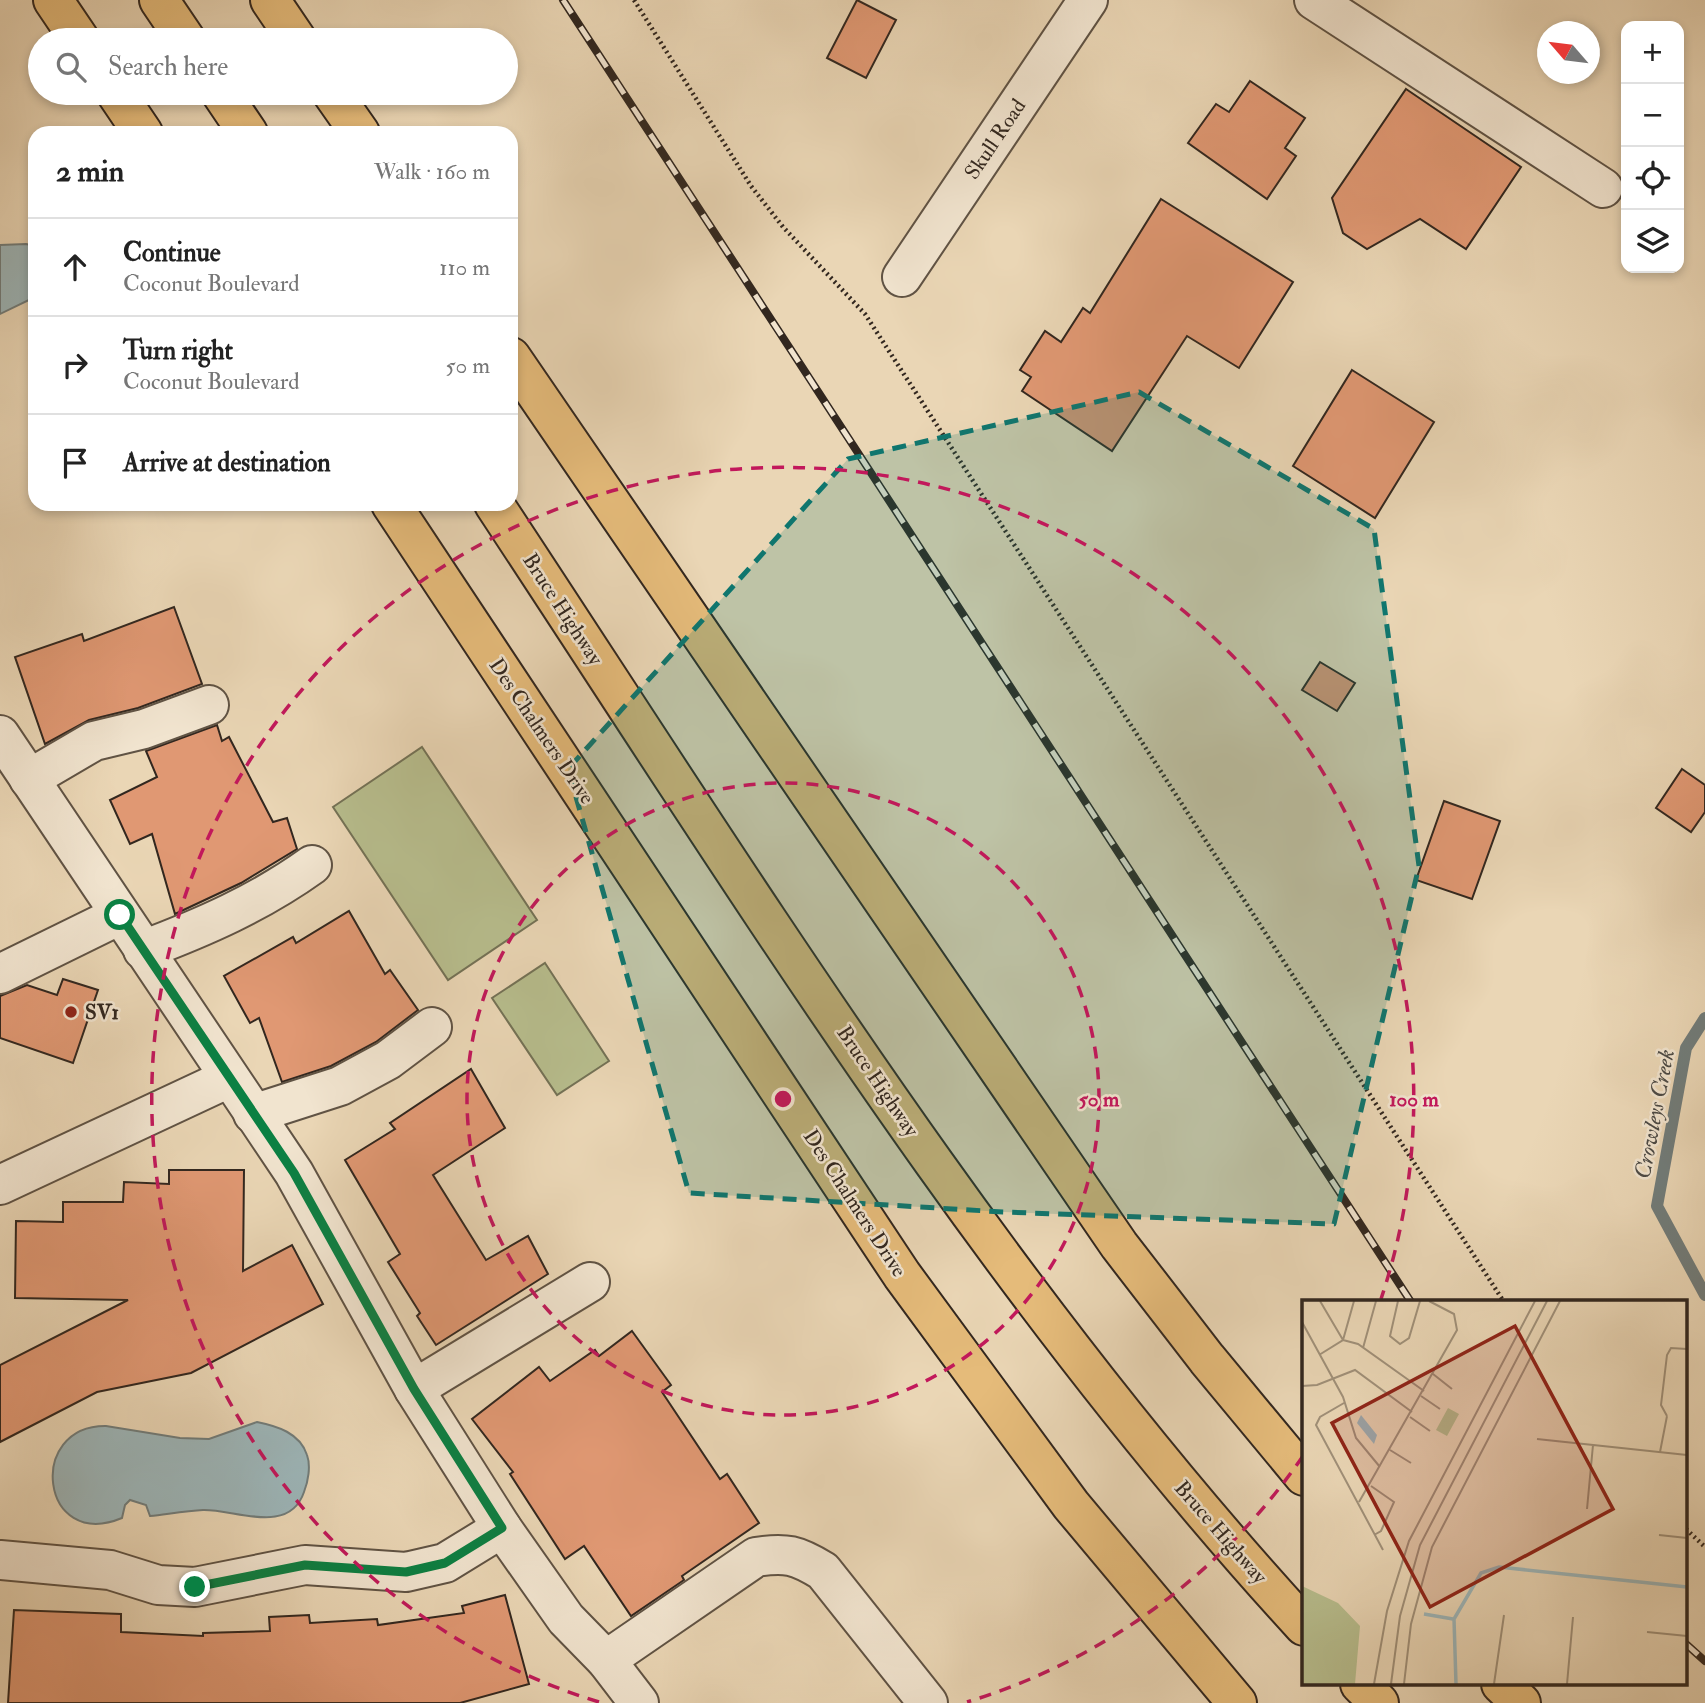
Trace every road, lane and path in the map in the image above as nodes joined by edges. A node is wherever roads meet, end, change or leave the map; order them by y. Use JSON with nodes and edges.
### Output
{"nodes":[{"id":1,"x":53,"y":0,"type":"edge"},
{"id":2,"x":159,"y":0,"type":"edge"},
{"id":3,"x":270,"y":0,"type":"edge"},
{"id":4,"x":634,"y":0,"type":"edge"},
{"id":5,"x":1088,"y":0,"type":"edge"},
{"id":6,"x":1314,"y":0,"type":"edge"},
{"id":7,"x":72,"y":28,"type":"edge"},
{"id":8,"x":178,"y":28,"type":"edge"},
{"id":9,"x":289,"y":28,"type":"edge"},
{"id":10,"x":124,"y":105,"type":"edge"},
{"id":11,"x":229,"y":105,"type":"edge"},
{"id":12,"x":340,"y":105,"type":"edge"},
{"id":13,"x":137,"y":126,"type":"edge"},
{"id":14,"x":243,"y":126,"type":"edge"},
{"id":15,"x":354,"y":126,"type":"edge"},
{"id":16,"x":1603,"y":188,"type":"dead end"},
{"id":17,"x":902,"y":277,"type":"dead end"},
{"id":18,"x":518,"y":367,"type":"edge"},
{"id":19,"x":396,"y":511,"type":"edge"},
{"id":20,"x":499,"y":511,"type":"edge"},
{"id":21,"x":209,"y":705,"type":"dead end"},
{"id":22,"x":0,"y":735,"type":"edge"},
{"id":23,"x":29,"y":779,"type":"junction"},
{"id":24,"x":312,"y":865,"type":"dead end"},
{"id":25,"x":120,"y":915,"type":"junction"},
{"id":26,"x":144,"y":950,"type":"junction"},
{"id":27,"x":0,"y":974,"type":"edge"},
{"id":28,"x":432,"y":1027,"type":"dead end"},
{"id":29,"x":229,"y":1078,"type":"junction"},
{"id":30,"x":253,"y":1114,"type":"junction"},
{"id":31,"x":0,"y":1185,"type":"edge"},
{"id":32,"x":590,"y":1282,"type":"dead end"},
{"id":33,"x":1503,"y":1300,"type":"edge"},
{"id":34,"x":414,"y":1389,"type":"junction"},
{"id":35,"x":1302,"y":1474,"type":"edge"},
{"id":36,"x":502,"y":1528,"type":"junction"},
{"id":37,"x":1688,"y":1531,"type":"edge"},
{"id":38,"x":1705,"y":1547,"type":"edge"},
{"id":39,"x":0,"y":1560,"type":"edge"},
{"id":40,"x":1302,"y":1624,"type":"edge"},
{"id":41,"x":606,"y":1660,"type":"junction"},
{"id":42,"x":1362,"y":1686,"type":"edge"},
{"id":43,"x":1503,"y":1686,"type":"edge"},
{"id":44,"x":639,"y":1703,"type":"edge"},
{"id":45,"x":928,"y":1703,"type":"edge"},
{"id":46,"x":1237,"y":1703,"type":"edge"},
{"id":47,"x":1379,"y":1703,"type":"edge"},
{"id":48,"x":1521,"y":1703,"type":"edge"}],
"edges":[{"from":1,"to":7,"type":"main road"},
{"from":2,"to":8,"type":"main road"},
{"from":3,"to":9,"type":"main road"},
{"from":4,"to":33,"type":"path"},
{"from":5,"to":17,"type":"street","name":"Skull Road"},
{"from":6,"to":16,"type":"street"},
{"from":10,"to":13,"type":"main road"},
{"from":11,"to":14,"type":"main road"},
{"from":12,"to":15,"type":"main road"},
{"from":18,"to":35,"type":"main road"},
{"from":19,"to":46,"type":"main road","name":"Des Chalmers Drive"},
{"from":20,"to":40,"type":"main road","name":"Bruce Highway"},
{"from":21,"to":23,"type":"street"},
{"from":22,"to":23,"type":"street"},
{"from":23,"to":25,"type":"street"},
{"from":24,"to":26,"type":"street"},
{"from":25,"to":26,"type":"street"},
{"from":25,"to":27,"type":"street"},
{"from":26,"to":29,"type":"street"},
{"from":28,"to":30,"type":"street"},
{"from":29,"to":30,"type":"street"},
{"from":29,"to":31,"type":"street"},
{"from":30,"to":34,"type":"street"},
{"from":32,"to":34,"type":"street"},
{"from":34,"to":36,"type":"street"},
{"from":36,"to":39,"type":"street"},
{"from":36,"to":41,"type":"street"},
{"from":37,"to":38,"type":"path"},
{"from":41,"to":44,"type":"street"},
{"from":41,"to":45,"type":"street"},
{"from":42,"to":47,"type":"main road"},
{"from":43,"to":48,"type":"main road"}]}
